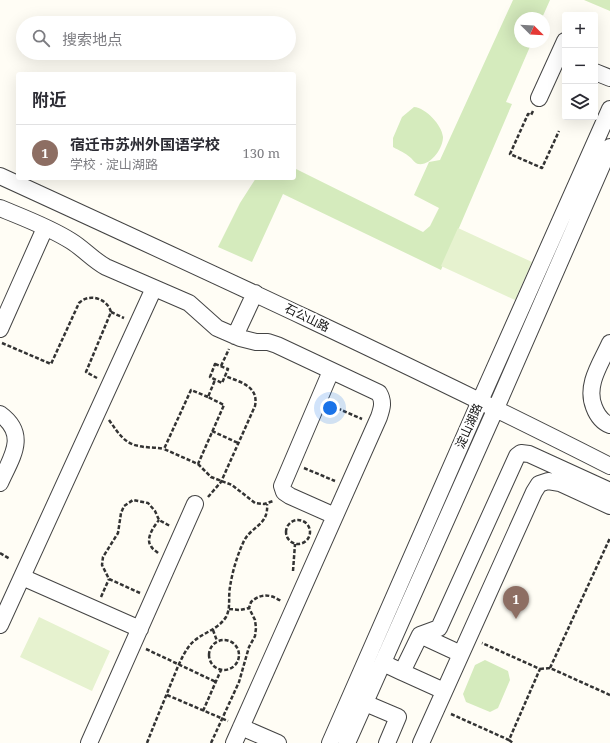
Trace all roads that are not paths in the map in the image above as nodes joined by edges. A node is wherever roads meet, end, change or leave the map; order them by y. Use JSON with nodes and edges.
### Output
{"nodes":[{"id":1,"x":562,"y":57,"type":"edge"},
{"id":2,"x":598,"y":73,"type":"edge"},
{"id":3,"x":610,"y":78,"type":"edge"},
{"id":4,"x":539,"y":98,"type":"road end"},
{"id":5,"x":610,"y":109,"type":"edge"},
{"id":6,"x":608,"y":156,"type":"edge"},
{"id":7,"x":0,"y":176,"type":"edge"},
{"id":8,"x":0,"y":208,"type":"edge"},
{"id":9,"x":45,"y":228,"type":"junction"},
{"id":10,"x":154,"y":288,"type":"junction"},
{"id":11,"x":255,"y":293,"type":"junction"},
{"id":12,"x":0,"y":329,"type":"edge"},
{"id":13,"x":235,"y":336,"type":"junction"},
{"id":14,"x":610,"y":343,"type":"edge"},
{"id":15,"x":331,"y":371,"type":"junction"},
{"id":16,"x":480,"y":401,"type":"junction"},
{"id":17,"x":496,"y":408,"type":"junction"},
{"id":18,"x":0,"y":414,"type":"edge"},
{"id":19,"x":610,"y":426,"type":"edge"},
{"id":20,"x":610,"y":466,"type":"edge"},
{"id":21,"x":0,"y":483,"type":"edge"},
{"id":22,"x":610,"y":491,"type":"edge"},
{"id":23,"x":195,"y":504,"type":"road end"},
{"id":24,"x":610,"y":506,"type":"edge"},
{"id":25,"x":335,"y":516,"type":"junction"},
{"id":26,"x":22,"y":577,"type":"junction"},
{"id":27,"x":0,"y":625,"type":"edge"},
{"id":28,"x":420,"y":635,"type":"junction"},
{"id":29,"x":137,"y":636,"type":"junction"},
{"id":30,"x":461,"y":654,"type":"junction"},
{"id":31,"x":383,"y":663,"type":"junction"},
{"id":32,"x":402,"y":672,"type":"junction"},
{"id":33,"x":444,"y":691,"type":"junction"},
{"id":34,"x":365,"y":702,"type":"junction"},
{"id":35,"x":241,"y":727,"type":"junction"},
{"id":36,"x":89,"y":743,"type":"edge"},
{"id":37,"x":234,"y":743,"type":"edge"},
{"id":38,"x":278,"y":743,"type":"edge"},
{"id":39,"x":330,"y":743,"type":"edge"},
{"id":40,"x":347,"y":743,"type":"edge"},
{"id":41,"x":387,"y":743,"type":"edge"},
{"id":42,"x":421,"y":743,"type":"edge"}],
"edges":[{"from":1,"to":4,"type":"street"},
{"from":2,"to":3,"type":"street"},
{"from":5,"to":16,"type":"street","name":"淀山湖路"},
{"from":6,"to":17,"type":"street","name":"淀山湖路"},
{"from":7,"to":11,"type":"street","name":"石公山路"},
{"from":8,"to":9,"type":"street"},
{"from":9,"to":10,"type":"street"},
{"from":9,"to":12,"type":"street"},
{"from":10,"to":13,"type":"street"},
{"from":10,"to":26,"type":"street"},
{"from":11,"to":13,"type":"street"},
{"from":11,"to":16,"type":"street","name":"石公山路"},
{"from":13,"to":15,"type":"street"},
{"from":14,"to":19,"type":"street"},
{"from":15,"to":25,"type":"street"},
{"from":15,"to":25,"type":"street"},
{"from":16,"to":17,"type":"street","name":"石公山路"},
{"from":16,"to":39,"type":"street","name":"淀山湖路"},
{"from":17,"to":20,"type":"street","name":"石公山路"},
{"from":17,"to":31,"type":"street","name":"淀山湖路"},
{"from":18,"to":21,"type":"street"},
{"from":22,"to":28,"type":"street"},
{"from":23,"to":29,"type":"street"},
{"from":24,"to":30,"type":"street"},
{"from":25,"to":35,"type":"street"},
{"from":26,"to":27,"type":"street"},
{"from":26,"to":29,"type":"street"},
{"from":28,"to":30,"type":"street"},
{"from":28,"to":32,"type":"street"},
{"from":29,"to":36,"type":"street"},
{"from":30,"to":33,"type":"street"},
{"from":31,"to":32,"type":"street"},
{"from":31,"to":34,"type":"street","name":"淀山湖路"},
{"from":32,"to":33,"type":"street"},
{"from":33,"to":42,"type":"street"},
{"from":34,"to":40,"type":"street","name":"淀山湖路"},
{"from":34,"to":41,"type":"street"},
{"from":35,"to":37,"type":"street"},
{"from":35,"to":38,"type":"street"}]}
